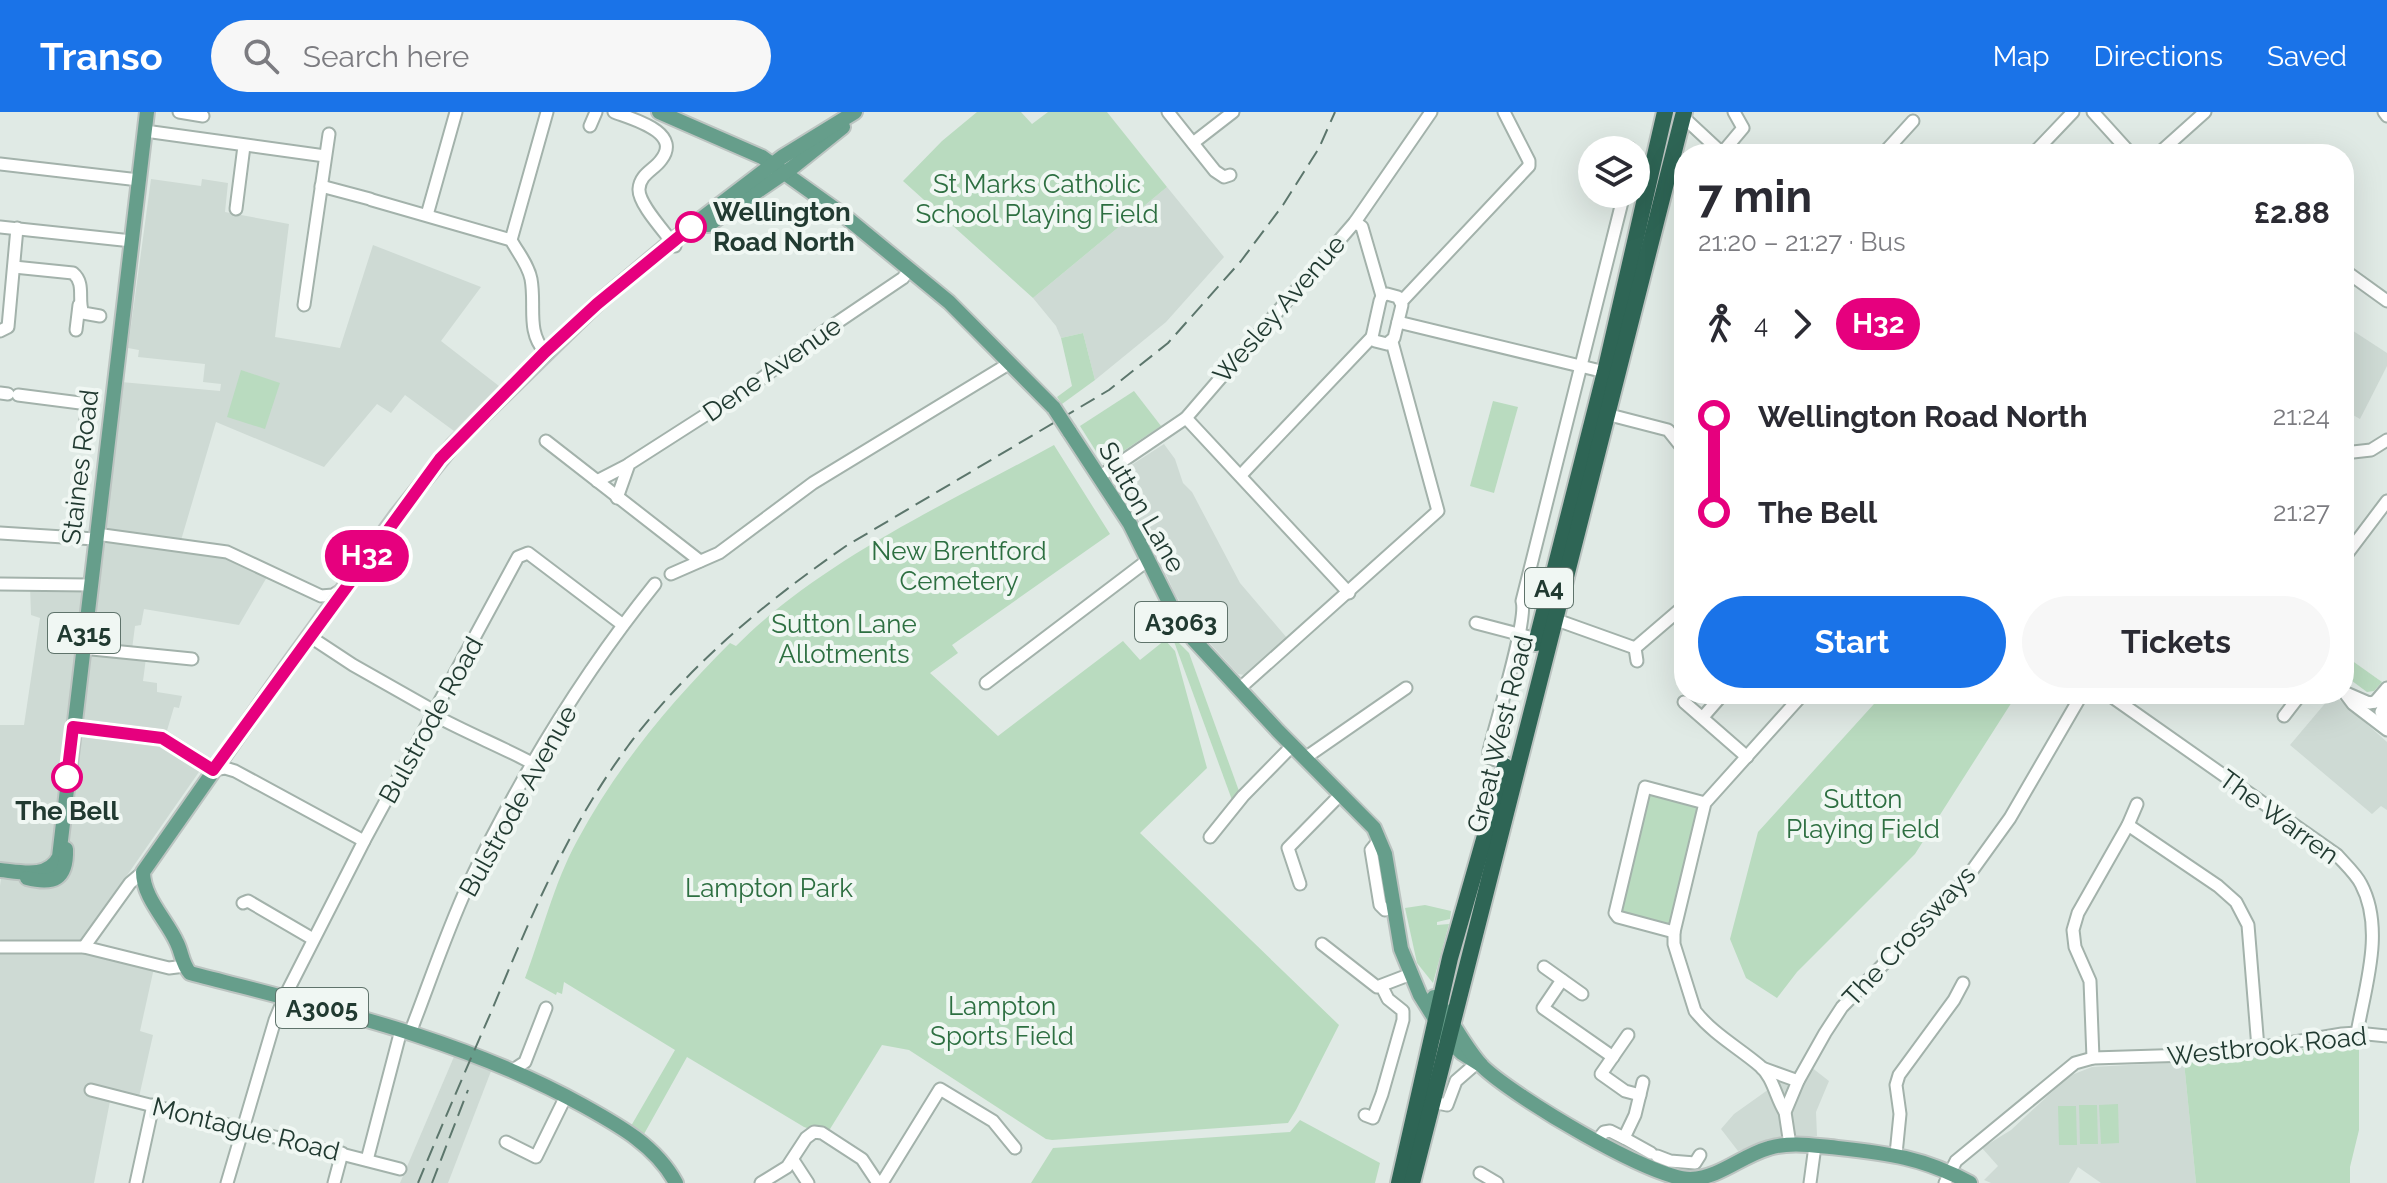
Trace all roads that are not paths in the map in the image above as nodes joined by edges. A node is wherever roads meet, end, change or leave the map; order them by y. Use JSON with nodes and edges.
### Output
{"nodes":[{"id":1,"x":147,"y":112,"type":"edge"},
{"id":2,"x":179,"y":112,"type":"edge"},
{"id":3,"x":456,"y":112,"type":"edge"},
{"id":4,"x":547,"y":112,"type":"edge"},
{"id":5,"x":596,"y":112,"type":"edge"},
{"id":6,"x":614,"y":112,"type":"edge"},
{"id":7,"x":661,"y":112,"type":"edge"},
{"id":8,"x":862,"y":112,"type":"edge"},
{"id":9,"x":1168,"y":112,"type":"edge"},
{"id":10,"x":1233,"y":112,"type":"edge"},
{"id":11,"x":1431,"y":112,"type":"edge"},
{"id":12,"x":1505,"y":112,"type":"edge"},
{"id":13,"x":1665,"y":112,"type":"edge"},
{"id":14,"x":1734,"y":112,"type":"edge"},
{"id":15,"x":2073,"y":112,"type":"edge"},
{"id":16,"x":2093,"y":112,"type":"edge"},
{"id":17,"x":2205,"y":112,"type":"edge"},
{"id":18,"x":1682,"y":114,"type":"edge"},
{"id":19,"x":203,"y":116,"type":"dead end"},
{"id":20,"x":851,"y":118,"type":"edge"},
{"id":21,"x":1913,"y":121,"type":"dead end"},
{"id":22,"x":590,"y":126,"type":"dead end"},
{"id":23,"x":145,"y":131,"type":"junction"},
{"id":24,"x":329,"y":134,"type":"dead end"},
{"id":25,"x":1193,"y":143,"type":"junction"},
{"id":26,"x":1674,"y":144,"type":"edge"},
{"id":27,"x":1713,"y":144,"type":"edge"},
{"id":28,"x":1731,"y":144,"type":"edge"},
{"id":29,"x":1892,"y":144,"type":"edge"},
{"id":30,"x":2043,"y":144,"type":"edge"},
{"id":31,"x":2122,"y":144,"type":"edge"},
{"id":32,"x":2169,"y":144,"type":"edge"},
{"id":33,"x":244,"y":146,"type":"junction"},
{"id":34,"x":1674,"y":146,"type":"edge"},
{"id":35,"x":325,"y":156,"type":"junction"},
{"id":36,"x":0,"y":164,"type":"edge"},
{"id":37,"x":783,"y":165,"type":"junction"},
{"id":38,"x":1650,"y":165,"type":"edge"},
{"id":39,"x":1230,"y":175,"type":"dead end"},
{"id":40,"x":1650,"y":175,"type":"edge"},
{"id":41,"x":139,"y":180,"type":"junction"},
{"id":42,"x":321,"y":186,"type":"junction"},
{"id":43,"x":1620,"y":208,"type":"edge"},
{"id":44,"x":1640,"y":208,"type":"edge"},
{"id":45,"x":236,"y":209,"type":"dead end"},
{"id":46,"x":427,"y":215,"type":"junction"},
{"id":47,"x":1355,"y":222,"type":"junction"},
{"id":48,"x":0,"y":227,"type":"edge"},
{"id":49,"x":17,"y":228,"type":"junction"},
{"id":50,"x":511,"y":240,"type":"junction"},
{"id":51,"x":132,"y":241,"type":"junction"},
{"id":52,"x":674,"y":244,"type":"junction"},
{"id":53,"x":14,"y":267,"type":"junction"},
{"id":54,"x":910,"y":269,"type":"junction"},
{"id":55,"x":2354,"y":277,"type":"edge"},
{"id":56,"x":1382,"y":296,"type":"junction"},
{"id":57,"x":1402,"y":301,"type":"junction"},
{"id":58,"x":2387,"y":301,"type":"edge"},
{"id":59,"x":79,"y":304,"type":"junction"},
{"id":60,"x":304,"y":305,"type":"dead end"},
{"id":61,"x":100,"y":316,"type":"dead end"},
{"id":62,"x":1398,"y":322,"type":"junction"},
{"id":63,"x":76,"y":330,"type":"dead end"},
{"id":64,"x":0,"y":331,"type":"edge"},
{"id":65,"x":1372,"y":337,"type":"junction"},
{"id":66,"x":1392,"y":342,"type":"junction"},
{"id":67,"x":545,"y":352,"type":"junction"},
{"id":68,"x":1010,"y":363,"type":"junction"},
{"id":69,"x":1579,"y":365,"type":"junction"},
{"id":70,"x":1605,"y":372,"type":"junction"},
{"id":71,"x":9,"y":394,"type":"edge"},
{"id":72,"x":1606,"y":414,"type":"junction"},
{"id":73,"x":1186,"y":418,"type":"junction"},
{"id":74,"x":85,"y":428,"type":"dead end"},
{"id":75,"x":1674,"y":438,"type":"edge"},
{"id":76,"x":2387,"y":440,"type":"edge"},
{"id":77,"x":546,"y":441,"type":"dead end"},
{"id":78,"x":2354,"y":452,"type":"edge"},
{"id":79,"x":629,"y":464,"type":"junction"},
{"id":80,"x":1241,"y":475,"type":"junction"},
{"id":81,"x":1099,"y":477,"type":"junction"},
{"id":82,"x":597,"y":481,"type":"junction"},
{"id":83,"x":617,"y":498,"type":"junction"},
{"id":84,"x":2387,"y":501,"type":"edge"},
{"id":85,"x":0,"y":533,"type":"edge"},
{"id":86,"x":96,"y":536,"type":"junction"},
{"id":87,"x":2354,"y":545,"type":"edge"},
{"id":88,"x":1148,"y":560,"type":"junction"},
{"id":89,"x":700,"y":561,"type":"junction"},
{"id":90,"x":671,"y":574,"type":"dead end"},
{"id":91,"x":0,"y":584,"type":"edge"},
{"id":92,"x":655,"y":584,"type":"dead end"},
{"id":93,"x":89,"y":585,"type":"junction"},
{"id":94,"x":344,"y":589,"type":"junction"},
{"id":95,"x":1349,"y":593,"type":"junction"},
{"id":96,"x":316,"y":595,"type":"junction"},
{"id":97,"x":1674,"y":615,"type":"edge"},
{"id":98,"x":322,"y":619,"type":"junction"},
{"id":99,"x":1554,"y":619,"type":"junction"},
{"id":100,"x":1476,"y":623,"type":"dead end"},
{"id":101,"x":623,"y":625,"type":"junction"},
{"id":102,"x":1519,"y":635,"type":"junction"},
{"id":103,"x":309,"y":636,"type":"junction"},
{"id":104,"x":1537,"y":639,"type":"junction"},
{"id":105,"x":82,"y":648,"type":"junction"},
{"id":106,"x":1635,"y":648,"type":"junction"},
{"id":107,"x":192,"y":659,"type":"dead end"},
{"id":108,"x":1637,"y":661,"type":"dead end"},
{"id":109,"x":986,"y":683,"type":"dead end"},
{"id":110,"x":1406,"y":688,"type":"dead end"},
{"id":111,"x":2387,"y":688,"type":"edge"},
{"id":112,"x":1239,"y":689,"type":"junction"},
{"id":113,"x":1686,"y":704,"type":"edge"},
{"id":114,"x":1714,"y":704,"type":"edge"},
{"id":115,"x":1794,"y":704,"type":"edge"},
{"id":116,"x":2076,"y":704,"type":"edge"},
{"id":117,"x":2122,"y":704,"type":"edge"},
{"id":118,"x":2293,"y":704,"type":"edge"},
{"id":119,"x":2353,"y":704,"type":"edge"},
{"id":120,"x":2378,"y":710,"type":"edge"},
{"id":121,"x":435,"y":714,"type":"junction"},
{"id":122,"x":2284,"y":716,"type":"dead end"},
{"id":123,"x":1703,"y":717,"type":"junction"},
{"id":124,"x":73,"y":727,"type":"junction"},
{"id":125,"x":2387,"y":730,"type":"edge"},
{"id":126,"x":1292,"y":746,"type":"junction"},
{"id":127,"x":1747,"y":757,"type":"junction"},
{"id":128,"x":1305,"y":758,"type":"junction"},
{"id":129,"x":532,"y":763,"type":"junction"},
{"id":130,"x":1506,"y":763,"type":"junction"},
{"id":131,"x":213,"y":770,"type":"junction"},
{"id":132,"x":1341,"y":794,"type":"junction"},
{"id":133,"x":1705,"y":803,"type":"junction"},
{"id":134,"x":2137,"y":804,"type":"dead end"},
{"id":135,"x":2128,"y":825,"type":"junction"},
{"id":136,"x":1210,"y":837,"type":"dead end"},
{"id":137,"x":364,"y":841,"type":"junction"},
{"id":138,"x":0,"y":870,"type":"edge"},
{"id":139,"x":143,"y":872,"type":"junction"},
{"id":140,"x":1300,"y":884,"type":"dead end"},
{"id":141,"x":243,"y":903,"type":"dead end"},
{"id":142,"x":1674,"y":932,"type":"junction"},
{"id":143,"x":313,"y":939,"type":"junction"},
{"id":144,"x":1322,"y":944,"type":"dead end"},
{"id":145,"x":3,"y":947,"type":"edge"},
{"id":146,"x":84,"y":947,"type":"junction"},
{"id":147,"x":185,"y":966,"type":"junction"},
{"id":148,"x":1544,"y":967,"type":"dead end"},
{"id":149,"x":1413,"y":978,"type":"junction"},
{"id":150,"x":1562,"y":980,"type":"junction"},
{"id":151,"x":1963,"y":983,"type":"dead end"},
{"id":152,"x":1382,"y":987,"type":"junction"},
{"id":153,"x":1582,"y":994,"type":"dead end"},
{"id":154,"x":284,"y":998,"type":"junction"},
{"id":155,"x":547,"y":1017,"type":"dead end"},
{"id":156,"x":1444,"y":1019,"type":"junction"},
{"id":157,"x":405,"y":1032,"type":"junction"},
{"id":158,"x":2357,"y":1033,"type":"junction"},
{"id":159,"x":1628,"y":1035,"type":"dead end"},
{"id":160,"x":2387,"y":1036,"type":"edge"},
{"id":161,"x":2258,"y":1048,"type":"junction"},
{"id":162,"x":1613,"y":1057,"type":"junction"},
{"id":163,"x":2093,"y":1058,"type":"junction"},
{"id":164,"x":1479,"y":1063,"type":"junction"},
{"id":165,"x":1762,"y":1068,"type":"junction"},
{"id":166,"x":513,"y":1070,"type":"junction"},
{"id":167,"x":1798,"y":1081,"type":"junction"},
{"id":168,"x":1643,"y":1082,"type":"dead end"},
{"id":169,"x":91,"y":1090,"type":"dead end"},
{"id":170,"x":1640,"y":1095,"type":"junction"},
{"id":171,"x":566,"y":1096,"type":"junction"},
{"id":172,"x":1432,"y":1102,"type":"junction"},
{"id":173,"x":153,"y":1105,"type":"junction"},
{"id":174,"x":1785,"y":1112,"type":"junction"},
{"id":175,"x":1365,"y":1115,"type":"dead end"},
{"id":176,"x":244,"y":1127,"type":"junction"},
{"id":177,"x":1624,"y":1138,"type":"junction"},
{"id":178,"x":1597,"y":1141,"type":"junction"},
{"id":179,"x":506,"y":1142,"type":"dead end"},
{"id":180,"x":1790,"y":1145,"type":"junction"},
{"id":181,"x":1815,"y":1146,"type":"junction"},
{"id":182,"x":1015,"y":1148,"type":"dead end"},
{"id":183,"x":342,"y":1153,"type":"junction"},
{"id":184,"x":1896,"y":1154,"type":"junction"},
{"id":185,"x":1700,"y":1155,"type":"dead end"},
{"id":186,"x":367,"y":1160,"type":"junction"},
{"id":187,"x":793,"y":1160,"type":"junction"},
{"id":188,"x":1669,"y":1168,"type":"junction"},
{"id":189,"x":400,"y":1169,"type":"dead end"},
{"id":190,"x":1480,"y":1173,"type":"dead end"},
{"id":191,"x":1947,"y":1178,"type":"edge"},
{"id":192,"x":1689,"y":1181,"type":"edge"},
{"id":193,"x":766,"y":1182,"type":"edge"},
{"id":194,"x":136,"y":1183,"type":"edge"},
{"id":195,"x":227,"y":1183,"type":"edge"},
{"id":196,"x":334,"y":1183,"type":"edge"},
{"id":197,"x":676,"y":1183,"type":"edge"},
{"id":198,"x":808,"y":1183,"type":"edge"},
{"id":199,"x":880,"y":1183,"type":"edge"},
{"id":200,"x":1399,"y":1183,"type":"edge"},
{"id":201,"x":1412,"y":1183,"type":"edge"},
{"id":202,"x":1497,"y":1183,"type":"edge"},
{"id":203,"x":1810,"y":1183,"type":"edge"},
{"id":204,"x":1970,"y":1183,"type":"edge"}],
"edges":[{"from":1,"to":23,"type":"main road","name":"Staines Road","number":"A315"},
{"from":2,"to":19,"type":"street"},
{"from":3,"to":46,"type":"street"},
{"from":4,"to":50,"type":"street"},
{"from":5,"to":22,"type":"street"},
{"from":6,"to":52,"type":"street"},
{"from":7,"to":37,"type":"main road","number":"A3063"},
{"from":8,"to":20,"type":"main road"},
{"from":9,"to":25,"type":"street"},
{"from":10,"to":25,"type":"street"},
{"from":11,"to":47,"type":"street","name":"Wesley Avenue"},
{"from":12,"to":57,"type":"street"},
{"from":13,"to":38,"type":"highway","name":"Great West Road","number":"A4"},
{"from":14,"to":28,"type":"street"},
{"from":15,"to":30,"type":"street"},
{"from":16,"to":31,"type":"street"},
{"from":17,"to":32,"type":"street"},
{"from":18,"to":26,"type":"highway","name":"Great West Road","number":"A4"},
{"from":18,"to":27,"type":"street"},
{"from":18,"to":40,"type":"highway","number":"A4"},
{"from":20,"to":37,"type":"main road"},
{"from":21,"to":29,"type":"street"},
{"from":23,"to":33,"type":"street"},
{"from":23,"to":41,"type":"main road","name":"Staines Road","number":"A315"},
{"from":24,"to":35,"type":"street"},
{"from":25,"to":39,"type":"street"},
{"from":33,"to":35,"type":"street"},
{"from":33,"to":45,"type":"street"},
{"from":34,"to":72,"type":"highway","name":"Great West Road","number":"A4"},
{"from":35,"to":42,"type":"street"},
{"from":36,"to":41,"type":"street"},
{"from":37,"to":52,"type":"main road"},
{"from":37,"to":52,"type":"main road"},
{"from":37,"to":54,"type":"main road","name":"Sutton Lane","number":"A3063"},
{"from":41,"to":51,"type":"main road","name":"Staines Road","number":"A315"},
{"from":42,"to":46,"type":"street"},
{"from":42,"to":60,"type":"street"},
{"from":43,"to":69,"type":"street"},
{"from":44,"to":70,"type":"highway","name":"Great West Road","number":"A4"},
{"from":46,"to":50,"type":"street"},
{"from":47,"to":56,"type":"street"},
{"from":47,"to":73,"type":"street","name":"Wesley Avenue"},
{"from":48,"to":49,"type":"street"},
{"from":49,"to":51,"type":"street"},
{"from":49,"to":53,"type":"street"},
{"from":50,"to":67,"type":"street"},
{"from":51,"to":86,"type":"main road","name":"Staines Road","number":"A315"},
{"from":52,"to":67,"type":"main road"},
{"from":53,"to":59,"type":"street"},
{"from":53,"to":64,"type":"street"},
{"from":54,"to":68,"type":"main road","name":"Sutton Lane","number":"A3063"},
{"from":54,"to":79,"type":"street","name":"Dene Avenue"},
{"from":55,"to":58,"type":"street"},
{"from":56,"to":57,"type":"street"},
{"from":56,"to":65,"type":"street"},
{"from":57,"to":62,"type":"street"},
{"from":59,"to":61,"type":"street"},
{"from":59,"to":63,"type":"street"},
{"from":62,"to":66,"type":"street"},
{"from":62,"to":69,"type":"street"},
{"from":65,"to":66,"type":"street"},
{"from":65,"to":80,"type":"street"},
{"from":66,"to":95,"type":"street"},
{"from":67,"to":94,"type":"main road"},
{"from":68,"to":81,"type":"main road","name":"Sutton Lane","number":"A3063","bridge":true},
{"from":68,"to":89,"type":"street"},
{"from":69,"to":70,"type":"street"},
{"from":69,"to":102,"type":"street"},
{"from":70,"to":104,"type":"highway","name":"Great West Road","number":"A4"},
{"from":71,"to":74,"type":"street"},
{"from":72,"to":75,"type":"street"},
{"from":72,"to":99,"type":"highway","name":"Great West Road","number":"A4"},
{"from":73,"to":80,"type":"street"},
{"from":73,"to":81,"type":"street","name":"Wesley Avenue"},
{"from":76,"to":78,"type":"street"},
{"from":77,"to":82,"type":"street"},
{"from":79,"to":82,"type":"street","name":"Dene Avenue"},
{"from":79,"to":83,"type":"street"},
{"from":80,"to":95,"type":"street"},
{"from":81,"to":88,"type":"main road","name":"Sutton Lane","number":"A3063"},
{"from":82,"to":83,"type":"street"},
{"from":83,"to":89,"type":"street"},
{"from":84,"to":87,"type":"street"},
{"from":85,"to":86,"type":"street"},
{"from":86,"to":93,"type":"main road","name":"Staines Road","number":"A315"},
{"from":86,"to":96,"type":"street"},
{"from":88,"to":109,"type":"street"},
{"from":88,"to":112,"type":"main road","name":"Sutton Lane","number":"A3063"},
{"from":89,"to":90,"type":"street"},
{"from":91,"to":93,"type":"street"},
{"from":92,"to":101,"type":"street","name":"Bulstrode Avenue"},
{"from":93,"to":105,"type":"main road","name":"Staines Road","number":"A315"},
{"from":94,"to":96,"type":"street"},
{"from":94,"to":98,"type":"main road"},
{"from":95,"to":112,"type":"street"},
{"from":96,"to":98,"type":"street"},
{"from":97,"to":106,"type":"street"},
{"from":98,"to":103,"type":"main road"},
{"from":99,"to":106,"type":"street"},
{"from":99,"to":156,"type":"highway","name":"Great West Road","number":"A4"},
{"from":100,"to":102,"type":"street"},
{"from":101,"to":121,"type":"street","name":"Bulstrode Road"},
{"from":101,"to":129,"type":"street","name":"Bulstrode Avenue"},
{"from":102,"to":104,"type":"street"},
{"from":102,"to":130,"type":"street"},
{"from":103,"to":121,"type":"street"},
{"from":103,"to":131,"type":"main road"},
{"from":104,"to":130,"type":"highway","name":"Great West Road","number":"A4"},
{"from":105,"to":107,"type":"street"},
{"from":105,"to":124,"type":"main road","name":"Staines Road","number":"A315"},
{"from":106,"to":108,"type":"street"},
{"from":110,"to":128,"type":"street"},
{"from":111,"to":120,"type":"street"},
{"from":112,"to":126,"type":"main road","name":"Sutton Lane","number":"A3063"},
{"from":113,"to":123,"type":"street"},
{"from":114,"to":123,"type":"street"},
{"from":115,"to":127,"type":"street"},
{"from":116,"to":167,"type":"street","name":"The Crossways"},
{"from":117,"to":158,"type":"street","name":"The Warren"},
{"from":118,"to":122,"type":"street"},
{"from":119,"to":120,"type":"street"},
{"from":120,"to":125,"type":"street"},
{"from":121,"to":129,"type":"street"},
{"from":121,"to":137,"type":"street","name":"Bulstrode Road"},
{"from":123,"to":127,"type":"street"},
{"from":124,"to":131,"type":"main road"},
{"from":124,"to":138,"type":"main road","name":"Staines Road","number":"A315"},
{"from":126,"to":128,"type":"main road","name":"Sutton Lane","number":"A3063"},
{"from":126,"to":136,"type":"street"},
{"from":127,"to":133,"type":"street"},
{"from":128,"to":132,"type":"main road","name":"Sutton Lane","number":"A3063"},
{"from":129,"to":157,"type":"street","name":"Bulstrode Avenue"},
{"from":130,"to":156,"type":"highway","name":"Great West Road","number":"A4"},
{"from":131,"to":137,"type":"street"},
{"from":131,"to":139,"type":"main road"},
{"from":132,"to":140,"type":"street"},
{"from":132,"to":149,"type":"main road","name":"Sutton Lane","number":"A3063"},
{"from":133,"to":142,"type":"street"},
{"from":133,"to":142,"type":"street"},
{"from":134,"to":135,"type":"street"},
{"from":135,"to":161,"type":"street"},
{"from":135,"to":163,"type":"street"},
{"from":137,"to":143,"type":"street","name":"Bulstrode Road"},
{"from":139,"to":146,"type":"street"},
{"from":139,"to":147,"type":"main road"},
{"from":141,"to":143,"type":"street"},
{"from":142,"to":165,"type":"street"},
{"from":143,"to":154,"type":"street","name":"Bulstrode Road"},
{"from":144,"to":152,"type":"street"},
{"from":145,"to":146,"type":"street"},
{"from":146,"to":147,"type":"street"},
{"from":147,"to":154,"type":"main road","number":"A3005"},
{"from":148,"to":150,"type":"street"},
{"from":149,"to":152,"type":"street"},
{"from":149,"to":156,"type":"main road","name":"Sutton Lane","number":"A3063"},
{"from":150,"to":153,"type":"street"},
{"from":150,"to":162,"type":"street"},
{"from":151,"to":184,"type":"street"},
{"from":152,"to":175,"type":"street"},
{"from":154,"to":157,"type":"main road","number":"A3005"},
{"from":154,"to":176,"type":"street","name":"Bulstrode Road"},
{"from":155,"to":166,"type":"street"},
{"from":156,"to":164,"type":"main road","number":"A3063"},
{"from":156,"to":172,"type":"highway","name":"Great West Road","number":"A4"},
{"from":156,"to":200,"type":"highway","name":"Great West Road","number":"A4"},
{"from":157,"to":166,"type":"main road","number":"A3005"},
{"from":157,"to":186,"type":"street","name":"Bulstrode Avenue"},
{"from":158,"to":160,"type":"street","name":"Westbrook Road"},
{"from":158,"to":161,"type":"street","name":"Westbrook Road"},
{"from":159,"to":162,"type":"street"},
{"from":161,"to":163,"type":"street","name":"Westbrook Road"},
{"from":162,"to":170,"type":"street"},
{"from":163,"to":191,"type":"street","name":"Westbrook Road"},
{"from":164,"to":172,"type":"street"},
{"from":164,"to":178,"type":"main road","number":"A3063"},
{"from":165,"to":167,"type":"street"},
{"from":165,"to":174,"type":"street"},
{"from":166,"to":171,"type":"main road","number":"A3005"},
{"from":167,"to":174,"type":"street","name":"The Crossways"},
{"from":168,"to":170,"type":"street"},
{"from":169,"to":173,"type":"street","name":"Montague Road"},
{"from":170,"to":177,"type":"street"},
{"from":171,"to":179,"type":"street"},
{"from":171,"to":197,"type":"main road","number":"A3005"},
{"from":172,"to":201,"type":"highway","name":"Great West Road","number":"A4"},
{"from":173,"to":176,"type":"street","name":"Montague Road"},
{"from":173,"to":194,"type":"street"},
{"from":174,"to":180,"type":"street"},
{"from":176,"to":183,"type":"street","name":"Montague Road"},
{"from":176,"to":195,"type":"street","name":"Bulstrode Road"},
{"from":177,"to":178,"type":"street"},
{"from":177,"to":188,"type":"street"},
{"from":178,"to":188,"type":"main road","number":"A3063"},
{"from":180,"to":181,"type":"main road","number":"A3063"},
{"from":180,"to":192,"type":"main road","number":"A3063"},
{"from":181,"to":184,"type":"main road","number":"A3063"},
{"from":181,"to":203,"type":"street"},
{"from":182,"to":199,"type":"street"},
{"from":183,"to":186,"type":"street","name":"Montague Road"},
{"from":183,"to":196,"type":"street"},
{"from":184,"to":191,"type":"main road","number":"A3063"},
{"from":185,"to":188,"type":"street"},
{"from":186,"to":189,"type":"street","name":"Montague Road"},
{"from":187,"to":193,"type":"street"},
{"from":187,"to":198,"type":"street"},
{"from":187,"to":199,"type":"street"},
{"from":188,"to":192,"type":"main road","number":"A3063"},
{"from":190,"to":202,"type":"street"},
{"from":191,"to":204,"type":"main road","number":"A3063"}]}
